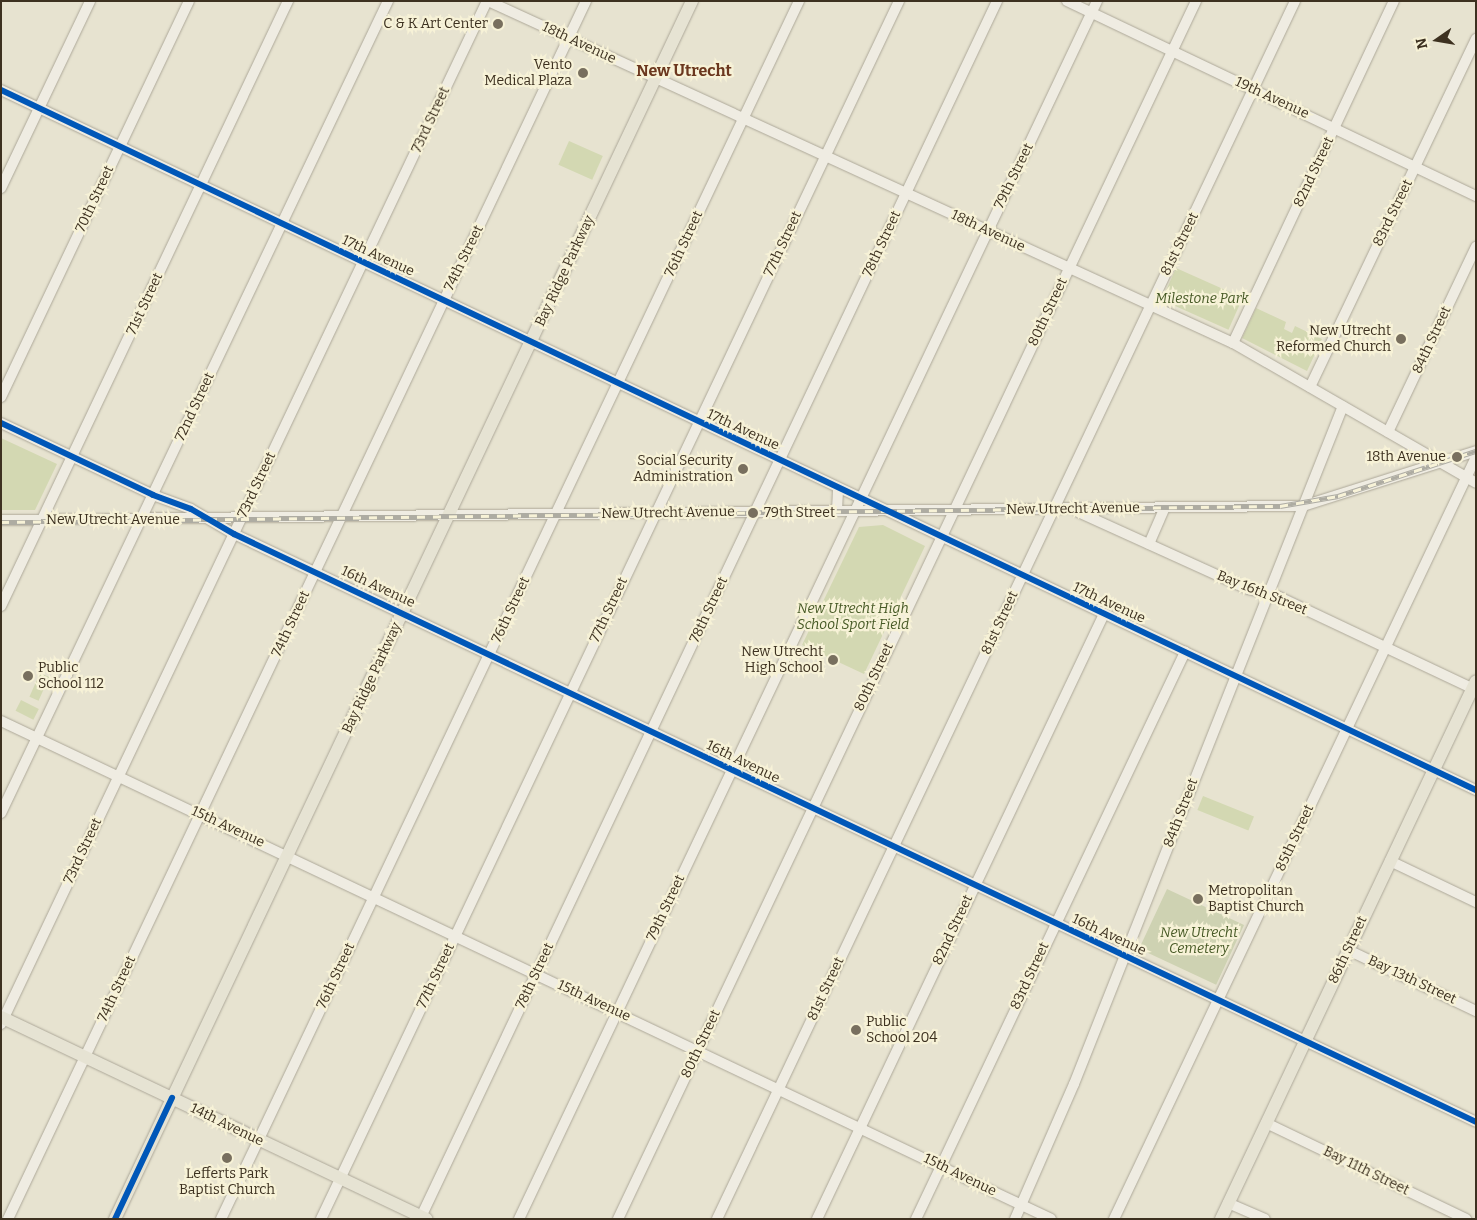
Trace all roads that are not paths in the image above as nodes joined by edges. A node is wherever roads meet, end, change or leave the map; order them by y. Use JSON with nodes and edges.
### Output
{"nodes":[{"id":1,"x":90,"y":1,"type":"edge"},
{"id":2,"x":189,"y":1,"type":"edge"},
{"id":3,"x":288,"y":1,"type":"edge"},
{"id":4,"x":388,"y":1,"type":"edge"},
{"id":5,"x":488,"y":1,"type":"edge"},
{"id":6,"x":586,"y":1,"type":"edge"},
{"id":7,"x":692,"y":1,"type":"edge"},
{"id":8,"x":800,"y":1,"type":"edge"},
{"id":9,"x":899,"y":1,"type":"edge"},
{"id":10,"x":998,"y":1,"type":"edge"},
{"id":11,"x":1067,"y":1,"type":"edge"},
{"id":12,"x":1097,"y":1,"type":"edge"},
{"id":13,"x":1196,"y":1,"type":"edge"},
{"id":14,"x":1295,"y":1,"type":"edge"},
{"id":15,"x":1394,"y":1,"type":"edge"},
{"id":16,"x":1092,"y":13,"type":"junction"},
{"id":17,"x":569,"y":38,"type":"junction"},
{"id":18,"x":1476,"y":39,"type":"edge"},
{"id":19,"x":1172,"y":52,"type":"junction"},
{"id":20,"x":655,"y":78,"type":"junction"},
{"id":21,"x":1,"y":90,"type":"edge"},
{"id":22,"x":1254,"y":90,"type":"junction"},
{"id":23,"x":39,"y":108,"type":"junction"},
{"id":24,"x":743,"y":119,"type":"junction"},
{"id":25,"x":1334,"y":128,"type":"junction"},
{"id":26,"x":120,"y":147,"type":"junction"},
{"id":27,"x":825,"y":157,"type":"junction"},
{"id":28,"x":1414,"y":168,"type":"junction"},
{"id":29,"x":201,"y":185,"type":"junction"},
{"id":30,"x":1,"y":188,"type":"edge"},
{"id":31,"x":906,"y":194,"type":"junction"},
{"id":32,"x":1476,"y":196,"type":"edge"},
{"id":33,"x":282,"y":224,"type":"junction"},
{"id":34,"x":987,"y":231,"type":"junction"},
{"id":35,"x":1476,"y":247,"type":"edge"},
{"id":36,"x":363,"y":262,"type":"junction"},
{"id":37,"x":1069,"y":268,"type":"junction"},
{"id":38,"x":444,"y":301,"type":"junction"},
{"id":39,"x":1150,"y":305,"type":"junction"},
{"id":40,"x":531,"y":342,"type":"junction"},
{"id":41,"x":1233,"y":343,"type":"junction"},
{"id":42,"x":619,"y":383,"type":"junction"},
{"id":43,"x":1310,"y":387,"type":"junction"},
{"id":44,"x":1,"y":397,"type":"edge"},
{"id":45,"x":1343,"y":406,"type":"junction"},
{"id":46,"x":698,"y":422,"type":"junction"},
{"id":47,"x":1,"y":423,"type":"edge"},
{"id":48,"x":1388,"y":432,"type":"junction"},
{"id":49,"x":1476,"y":451,"type":"edge"},
{"id":50,"x":72,"y":456,"type":"junction"},
{"id":51,"x":1476,"y":457,"type":"edge"},
{"id":52,"x":779,"y":460,"type":"junction"},
{"id":53,"x":1438,"y":462,"type":"junction"},
{"id":54,"x":1466,"y":478,"type":"junction"},
{"id":55,"x":1476,"y":483,"type":"edge"},
{"id":56,"x":838,"y":488,"type":"junction"},
{"id":57,"x":153,"y":496,"type":"junction"},
{"id":58,"x":861,"y":498,"type":"junction"},
{"id":59,"x":1303,"y":506,"type":"junction"},
{"id":60,"x":1165,"y":508,"type":"junction"},
{"id":61,"x":954,"y":509,"type":"junction"},
{"id":62,"x":837,"y":510,"type":"junction"},
{"id":63,"x":856,"y":510,"type":"junction"},
{"id":64,"x":885,"y":510,"type":"junction"},
{"id":65,"x":1075,"y":510,"type":"junction"},
{"id":66,"x":1053,"y":511,"type":"junction"},
{"id":67,"x":756,"y":512,"type":"junction"},
{"id":68,"x":655,"y":514,"type":"junction"},
{"id":69,"x":449,"y":515,"type":"junction"},
{"id":70,"x":556,"y":515,"type":"junction"},
{"id":71,"x":341,"y":517,"type":"junction"},
{"id":72,"x":240,"y":519,"type":"junction"},
{"id":73,"x":1,"y":520,"type":"edge"},
{"id":74,"x":42,"y":520,"type":"junction"},
{"id":75,"x":141,"y":520,"type":"junction"},
{"id":76,"x":212,"y":520,"type":"junction"},
{"id":77,"x":234,"y":534,"type":"junction"},
{"id":78,"x":941,"y":537,"type":"junction"},
{"id":79,"x":1149,"y":544,"type":"junction"},
{"id":80,"x":316,"y":571,"type":"junction"},
{"id":81,"x":1022,"y":576,"type":"junction"},
{"id":82,"x":1267,"y":594,"type":"junction"},
{"id":83,"x":1,"y":606,"type":"edge"},
{"id":84,"x":403,"y":612,"type":"junction"},
{"id":85,"x":1104,"y":614,"type":"junction"},
{"id":86,"x":1385,"y":648,"type":"junction"},
{"id":87,"x":1185,"y":652,"type":"junction"},
{"id":88,"x":490,"y":654,"type":"junction"},
{"id":89,"x":1234,"y":677,"type":"junction"},
{"id":90,"x":1475,"y":686,"type":"edge"},
{"id":91,"x":571,"y":692,"type":"junction"},
{"id":92,"x":1,"y":720,"type":"edge"},
{"id":93,"x":1347,"y":729,"type":"junction"},
{"id":94,"x":652,"y":731,"type":"junction"},
{"id":95,"x":37,"y":738,"type":"junction"},
{"id":96,"x":731,"y":770,"type":"junction"},
{"id":97,"x":1434,"y":770,"type":"junction"},
{"id":98,"x":119,"y":775,"type":"junction"},
{"id":99,"x":1476,"y":790,"type":"edge"},
{"id":100,"x":812,"y":808,"type":"junction"},
{"id":101,"x":1,"y":813,"type":"edge"},
{"id":102,"x":200,"y":814,"type":"junction"},
{"id":103,"x":894,"y":846,"type":"junction"},
{"id":104,"x":287,"y":855,"type":"junction"},
{"id":105,"x":1390,"y":861,"type":"junction"},
{"id":106,"x":974,"y":885,"type":"junction"},
{"id":107,"x":373,"y":897,"type":"junction"},
{"id":108,"x":1476,"y":902,"type":"edge"},
{"id":109,"x":1055,"y":924,"type":"junction"},
{"id":110,"x":456,"y":935,"type":"junction"},
{"id":111,"x":1348,"y":950,"type":"junction"},
{"id":112,"x":1125,"y":955,"type":"junction"},
{"id":113,"x":536,"y":973,"type":"junction"},
{"id":114,"x":1218,"y":1000,"type":"junction"},
{"id":115,"x":1476,"y":1011,"type":"edge"},
{"id":116,"x":618,"y":1012,"type":"junction"},
{"id":117,"x":2,"y":1020,"type":"edge"},
{"id":118,"x":1305,"y":1041,"type":"junction"},
{"id":119,"x":698,"y":1050,"type":"junction"},
{"id":120,"x":85,"y":1056,"type":"junction"},
{"id":121,"x":779,"y":1089,"type":"junction"},
{"id":122,"x":172,"y":1098,"type":"junction"},
{"id":123,"x":1266,"y":1122,"type":"junction"},
{"id":124,"x":1476,"y":1122,"type":"edge"},
{"id":125,"x":860,"y":1127,"type":"junction"},
{"id":126,"x":258,"y":1140,"type":"junction"},
{"id":127,"x":941,"y":1166,"type":"junction"},
{"id":128,"x":340,"y":1178,"type":"junction"},
{"id":129,"x":1228,"y":1203,"type":"junction"},
{"id":130,"x":1022,"y":1205,"type":"junction"},
{"id":131,"x":422,"y":1218,"type":"edge"},
{"id":132,"x":8,"y":1219,"type":"edge"},
{"id":133,"x":115,"y":1219,"type":"edge"},
{"id":134,"x":221,"y":1219,"type":"edge"},
{"id":135,"x":320,"y":1219,"type":"edge"},
{"id":136,"x":519,"y":1219,"type":"edge"},
{"id":137,"x":618,"y":1219,"type":"edge"},
{"id":138,"x":717,"y":1219,"type":"edge"},
{"id":139,"x":817,"y":1219,"type":"edge"},
{"id":140,"x":916,"y":1219,"type":"edge"},
{"id":141,"x":1015,"y":1219,"type":"edge"},
{"id":142,"x":1051,"y":1219,"type":"edge"},
{"id":143,"x":1114,"y":1219,"type":"edge"},
{"id":144,"x":1221,"y":1219,"type":"edge"},
{"id":145,"x":1265,"y":1219,"type":"edge"},
{"id":146,"x":1466,"y":1219,"type":"edge"}],
"edges":[{"from":1,"to":23,"type":"street"},
{"from":2,"to":26,"type":"street","name":"70th Street"},
{"from":3,"to":29,"type":"street","name":"71st Street"},
{"from":4,"to":33,"type":"street","name":"72nd Street"},
{"from":5,"to":17,"type":"street","name":"18th Avenue"},
{"from":5,"to":36,"type":"street","name":"73rd Street"},
{"from":6,"to":17,"type":"street","name":"74th Street"},
{"from":7,"to":20,"type":"main road","name":"Bay Ridge Parkway"},
{"from":8,"to":24,"type":"street","name":"76th Street"},
{"from":9,"to":27,"type":"street","name":"77th Street"},
{"from":10,"to":31,"type":"street","name":"78th Street"},
{"from":11,"to":16,"type":"street","name":"19th Avenue"},
{"from":12,"to":16,"type":"street","name":"79th Street"},
{"from":13,"to":19,"type":"street","name":"80th Street"},
{"from":14,"to":22,"type":"street","name":"81st Street"},
{"from":15,"to":25,"type":"street","name":"82nd Street"},
{"from":16,"to":19,"type":"street","name":"19th Avenue"},
{"from":16,"to":34,"type":"street","name":"79th Street"},
{"from":17,"to":20,"type":"street","name":"18th Avenue"},
{"from":17,"to":38,"type":"street","name":"74th Street"},
{"from":18,"to":28,"type":"street","name":"83rd Street"},
{"from":19,"to":22,"type":"street","name":"19th Avenue"},
{"from":19,"to":37,"type":"street","name":"80th Street"},
{"from":20,"to":24,"type":"street","name":"18th Avenue"},
{"from":20,"to":40,"type":"main road","name":"Bay Ridge Parkway"},
{"from":21,"to":23,"type":"street","name":"17th Avenue"},
{"from":22,"to":25,"type":"street","name":"19th Avenue"},
{"from":22,"to":39,"type":"street","name":"81st Street"},
{"from":23,"to":26,"type":"street","name":"17th Avenue"},
{"from":23,"to":30,"type":"street"},
{"from":24,"to":27,"type":"street","name":"18th Avenue"},
{"from":24,"to":42,"type":"street","name":"76th Street"},
{"from":25,"to":28,"type":"street","name":"19th Avenue"},
{"from":25,"to":41,"type":"street","name":"82nd Street"},
{"from":26,"to":29,"type":"street","name":"17th Avenue"},
{"from":26,"to":44,"type":"street","name":"70th Street"},
{"from":27,"to":31,"type":"street","name":"18th Avenue"},
{"from":27,"to":46,"type":"street","name":"77th Street"},
{"from":28,"to":32,"type":"street","name":"19th Avenue"},
{"from":28,"to":43,"type":"street","name":"83rd Street"},
{"from":29,"to":33,"type":"street","name":"17th Avenue"},
{"from":29,"to":50,"type":"street","name":"71st Street"},
{"from":31,"to":34,"type":"street","name":"18th Avenue"},
{"from":31,"to":52,"type":"street","name":"78th Street"},
{"from":33,"to":36,"type":"street","name":"17th Avenue"},
{"from":33,"to":57,"type":"street","name":"72nd Street"},
{"from":34,"to":37,"type":"street","name":"18th Avenue"},
{"from":34,"to":58,"type":"street","name":"79th Street"},
{"from":35,"to":48,"type":"street","name":"84th Street"},
{"from":36,"to":38,"type":"street","name":"17th Avenue"},
{"from":36,"to":72,"type":"street","name":"73rd Street"},
{"from":37,"to":39,"type":"street","name":"18th Avenue"},
{"from":37,"to":61,"type":"street","name":"80th Street"},
{"from":38,"to":40,"type":"street","name":"17th Avenue"},
{"from":38,"to":71,"type":"street","name":"74th Street"},
{"from":39,"to":41,"type":"street","name":"18th Avenue"},
{"from":39,"to":66,"type":"street","name":"81st Street"},
{"from":40,"to":42,"type":"street","name":"17th Avenue"},
{"from":40,"to":69,"type":"main road","name":"Bay Ridge Parkway"},
{"from":41,"to":43,"type":"street","name":"18th Avenue"},
{"from":42,"to":46,"type":"street","name":"17th Avenue"},
{"from":42,"to":70,"type":"street","name":"76th Street"},
{"from":43,"to":45,"type":"street","name":"18th Avenue"},
{"from":45,"to":48,"type":"street","name":"18th Avenue"},
{"from":45,"to":59,"type":"street","name":"84th Street"},
{"from":46,"to":52,"type":"street","name":"17th Avenue"},
{"from":46,"to":68,"type":"street","name":"77th Street"},
{"from":47,"to":50,"type":"street","name":"16th Avenue"},
{"from":48,"to":53,"type":"street","name":"18th Avenue"},
{"from":49,"to":53,"type":"street","name":"New Utrecht Avenue"},
{"from":50,"to":57,"type":"street","name":"16th Avenue"},
{"from":50,"to":74,"type":"street","name":"71st Street"},
{"from":51,"to":54,"type":"street","name":"85th Street"},
{"from":52,"to":56,"type":"street","name":"17th Avenue"},
{"from":52,"to":67,"type":"street","name":"78th Street"},
{"from":53,"to":54,"type":"street","name":"18th Avenue"},
{"from":53,"to":59,"type":"street","name":"New Utrecht Avenue"},
{"from":54,"to":55,"type":"street","name":"18th Avenue"},
{"from":54,"to":86,"type":"street","name":"85th Street"},
{"from":56,"to":58,"type":"street","name":"17th Avenue"},
{"from":56,"to":62,"type":"street"},
{"from":57,"to":75,"type":"street","name":"72nd Street"},
{"from":57,"to":76,"type":"street","name":"16th Avenue"},
{"from":58,"to":63,"type":"street","name":"79th Street"},
{"from":58,"to":64,"type":"street","name":"17th Avenue"},
{"from":59,"to":60,"type":"street","name":"New Utrecht Avenue"},
{"from":59,"to":82,"type":"street","name":"84th Street"},
{"from":60,"to":65,"type":"street","name":"New Utrecht Avenue"},
{"from":60,"to":79,"type":"street"},
{"from":61,"to":64,"type":"street","name":"New Utrecht Avenue"},
{"from":61,"to":66,"type":"street","name":"New Utrecht Avenue"},
{"from":61,"to":78,"type":"street","name":"80th Street"},
{"from":62,"to":63,"type":"street","name":"New Utrecht Avenue"},
{"from":62,"to":67,"type":"street","name":"New Utrecht Avenue"},
{"from":63,"to":64,"type":"street","name":"New Utrecht Avenue"},
{"from":63,"to":96,"type":"street","name":"79th Street"},
{"from":64,"to":78,"type":"street","name":"17th Avenue"},
{"from":65,"to":66,"type":"street","name":"New Utrecht Avenue"},
{"from":65,"to":79,"type":"street","name":"Bay 16th Street"},
{"from":66,"to":81,"type":"street","name":"81st Street"},
{"from":67,"to":68,"type":"street","name":"New Utrecht Avenue"},
{"from":67,"to":94,"type":"street","name":"78th Street"},
{"from":68,"to":70,"type":"street","name":"New Utrecht Avenue"},
{"from":68,"to":91,"type":"street","name":"77th Street"},
{"from":69,"to":70,"type":"street","name":"New Utrecht Avenue"},
{"from":69,"to":71,"type":"street","name":"New Utrecht Avenue"},
{"from":69,"to":84,"type":"main road","name":"Bay Ridge Parkway"},
{"from":70,"to":88,"type":"street","name":"76th Street"},
{"from":71,"to":72,"type":"street","name":"New Utrecht Avenue"},
{"from":71,"to":80,"type":"street","name":"74th Street"},
{"from":72,"to":76,"type":"street","name":"New Utrecht Avenue"},
{"from":72,"to":77,"type":"street","name":"73rd Street"},
{"from":73,"to":74,"type":"street","name":"New Utrecht Avenue"},
{"from":74,"to":75,"type":"street","name":"New Utrecht Avenue"},
{"from":74,"to":83,"type":"street","name":"71st Street"},
{"from":75,"to":76,"type":"street","name":"New Utrecht Avenue"},
{"from":75,"to":95,"type":"street","name":"72nd Street"},
{"from":76,"to":77,"type":"street","name":"16th Avenue"},
{"from":77,"to":80,"type":"street","name":"16th Avenue"},
{"from":77,"to":98,"type":"street","name":"73rd Street"},
{"from":78,"to":81,"type":"street","name":"17th Avenue"},
{"from":78,"to":100,"type":"street","name":"80th Street"},
{"from":79,"to":82,"type":"street","name":"Bay 16th Street"},
{"from":80,"to":84,"type":"street","name":"16th Avenue"},
{"from":80,"to":102,"type":"street","name":"74th Street"},
{"from":81,"to":85,"type":"street","name":"17th Avenue"},
{"from":81,"to":103,"type":"street","name":"81st Street"},
{"from":82,"to":86,"type":"street","name":"Bay 16th Street"},
{"from":82,"to":89,"type":"street","name":"84th Street"},
{"from":84,"to":88,"type":"street","name":"16th Avenue"},
{"from":84,"to":104,"type":"main road","name":"Bay Ridge Parkway"},
{"from":85,"to":87,"type":"street","name":"17th Avenue"},
{"from":85,"to":106,"type":"street","name":"82nd Street"},
{"from":86,"to":90,"type":"street","name":"Bay 16th Street"},
{"from":86,"to":93,"type":"street","name":"85th Street"},
{"from":87,"to":89,"type":"street","name":"17th Avenue"},
{"from":87,"to":109,"type":"street","name":"83rd Street"},
{"from":88,"to":91,"type":"street","name":"16th Avenue"},
{"from":88,"to":107,"type":"street","name":"76th Street"},
{"from":89,"to":93,"type":"street","name":"17th Avenue"},
{"from":89,"to":112,"type":"street","name":"84th Street"},
{"from":90,"to":97,"type":"main road","name":"86th Street"},
{"from":91,"to":94,"type":"street","name":"16th Avenue"},
{"from":91,"to":110,"type":"street","name":"77th Street"},
{"from":92,"to":95,"type":"street","name":"15th Avenue"},
{"from":93,"to":97,"type":"street","name":"17th Avenue"},
{"from":93,"to":114,"type":"street","name":"85th Street"},
{"from":94,"to":96,"type":"street","name":"16th Avenue"},
{"from":94,"to":113,"type":"street","name":"78th Street"},
{"from":95,"to":98,"type":"street","name":"15th Avenue"},
{"from":95,"to":101,"type":"street","name":"72nd Street"},
{"from":96,"to":100,"type":"street","name":"16th Avenue"},
{"from":96,"to":116,"type":"street","name":"79th Street"},
{"from":97,"to":99,"type":"street","name":"17th Avenue"},
{"from":97,"to":105,"type":"main road","name":"86th Street"},
{"from":98,"to":102,"type":"street","name":"15th Avenue"},
{"from":98,"to":117,"type":"street","name":"73rd Street"},
{"from":100,"to":103,"type":"street","name":"16th Avenue"},
{"from":100,"to":119,"type":"street","name":"80th Street"},
{"from":102,"to":104,"type":"street","name":"15th Avenue"},
{"from":102,"to":120,"type":"street","name":"74th Street"},
{"from":103,"to":106,"type":"street","name":"16th Avenue"},
{"from":103,"to":121,"type":"street","name":"81st Street"},
{"from":104,"to":107,"type":"street","name":"15th Avenue"},
{"from":104,"to":122,"type":"main road","name":"Bay Ridge Parkway"},
{"from":105,"to":108,"type":"street"},
{"from":105,"to":111,"type":"main road","name":"86th Street"},
{"from":106,"to":109,"type":"street","name":"16th Avenue"},
{"from":106,"to":125,"type":"street","name":"82nd Street"},
{"from":107,"to":110,"type":"street","name":"15th Avenue"},
{"from":107,"to":126,"type":"street","name":"76th Street"},
{"from":109,"to":112,"type":"street","name":"16th Avenue"},
{"from":109,"to":127,"type":"street","name":"83rd Street"},
{"from":110,"to":113,"type":"street","name":"15th Avenue"},
{"from":110,"to":128,"type":"street","name":"77th Street"},
{"from":111,"to":115,"type":"street","name":"Bay 13th Street"},
{"from":111,"to":118,"type":"main road","name":"86th Street"},
{"from":112,"to":114,"type":"street","name":"16th Avenue"},
{"from":112,"to":130,"type":"street","name":"84th Street"},
{"from":113,"to":116,"type":"street","name":"15th Avenue"},
{"from":113,"to":131,"type":"street","name":"78th Street"},
{"from":114,"to":118,"type":"street","name":"16th Avenue"},
{"from":114,"to":143,"type":"street","name":"85th Street"},
{"from":116,"to":119,"type":"street","name":"15th Avenue"},
{"from":116,"to":136,"type":"street","name":"79th Street"},
{"from":117,"to":120,"type":"main road","name":"14th Avenue"},
{"from":118,"to":123,"type":"main road","name":"86th Street"},
{"from":118,"to":124,"type":"street","name":"16th Avenue"},
{"from":119,"to":121,"type":"street","name":"15th Avenue"},
{"from":119,"to":137,"type":"street","name":"80th Street"},
{"from":120,"to":122,"type":"main road","name":"14th Avenue"},
{"from":120,"to":132,"type":"street","name":"74th Street"},
{"from":121,"to":125,"type":"street","name":"15th Avenue"},
{"from":121,"to":138,"type":"street","name":"81st Street"},
{"from":122,"to":126,"type":"main road","name":"14th Avenue"},
{"from":122,"to":133,"type":"main road","name":"Bay Ridge Parkway"},
{"from":123,"to":129,"type":"main road","name":"86th Street"},
{"from":123,"to":146,"type":"street","name":"Bay 11th Street"},
{"from":125,"to":127,"type":"street","name":"15th Avenue"},
{"from":125,"to":139,"type":"street","name":"82nd Street"},
{"from":126,"to":128,"type":"main road","name":"14th Avenue"},
{"from":126,"to":134,"type":"street","name":"76th Street"},
{"from":127,"to":130,"type":"street","name":"15th Avenue"},
{"from":127,"to":140,"type":"street","name":"83rd Street"},
{"from":128,"to":131,"type":"main road","name":"14th Avenue"},
{"from":128,"to":135,"type":"street","name":"77th Street"},
{"from":129,"to":144,"type":"main road","name":"86th Street"},
{"from":129,"to":145,"type":"street"},
{"from":130,"to":141,"type":"street","name":"84th Street"},
{"from":130,"to":142,"type":"street","name":"15th Avenue"}]}
